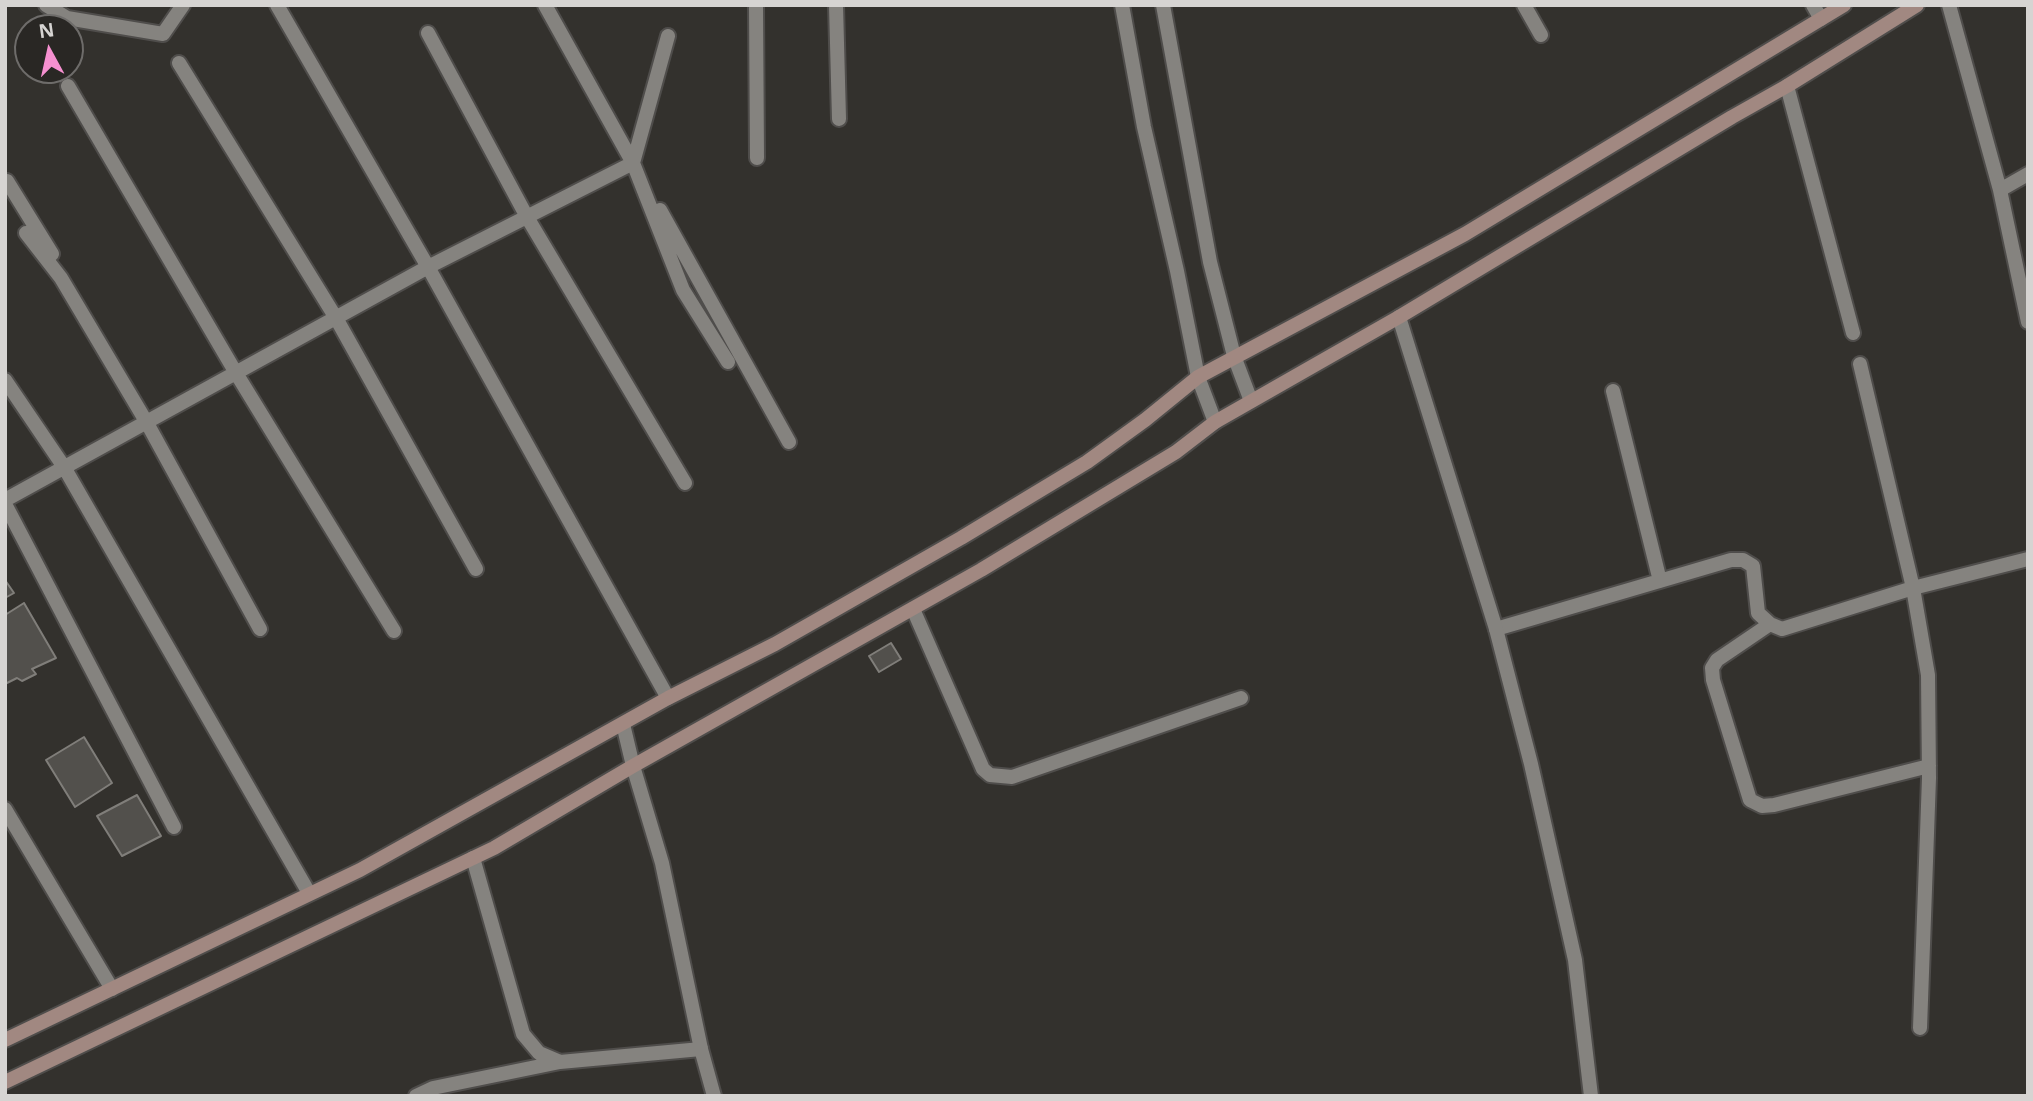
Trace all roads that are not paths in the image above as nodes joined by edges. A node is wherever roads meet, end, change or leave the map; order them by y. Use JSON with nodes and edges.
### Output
{"nodes":[{"id":1,"x":46,"y":5,"type":"edge"},
{"id":2,"x":183,"y":5,"type":"edge"},
{"id":3,"x":276,"y":5,"type":"edge"},
{"id":4,"x":545,"y":5,"type":"edge"},
{"id":5,"x":756,"y":5,"type":"edge"},
{"id":6,"x":836,"y":5,"type":"edge"},
{"id":7,"x":1122,"y":5,"type":"edge"},
{"id":8,"x":1163,"y":5,"type":"edge"},
{"id":9,"x":1524,"y":5,"type":"edge"},
{"id":10,"x":1813,"y":5,"type":"edge"},
{"id":11,"x":1844,"y":5,"type":"edge"},
{"id":12,"x":1917,"y":5,"type":"edge"},
{"id":13,"x":1949,"y":5,"type":"edge"},
{"id":14,"x":1821,"y":19,"type":"junction"},
{"id":15,"x":428,"y":33,"type":"dead end"},
{"id":16,"x":1541,"y":35,"type":"dead end"},
{"id":17,"x":668,"y":36,"type":"dead end"},
{"id":18,"x":179,"y":63,"type":"dead end"},
{"id":19,"x":68,"y":86,"type":"dead end"},
{"id":20,"x":1787,"y":86,"type":"junction"},
{"id":21,"x":839,"y":119,"type":"dead end"},
{"id":22,"x":757,"y":158,"type":"dead end"},
{"id":23,"x":634,"y":163,"type":"junction"},
{"id":24,"x":2028,"y":174,"type":"edge"},
{"id":25,"x":7,"y":181,"type":"edge"},
{"id":26,"x":2000,"y":190,"type":"junction"},
{"id":27,"x":527,"y":217,"type":"junction"},
{"id":28,"x":26,"y":233,"type":"dead end"},
{"id":29,"x":428,"y":268,"type":"junction"},
{"id":30,"x":1399,"y":317,"type":"junction"},
{"id":31,"x":336,"y":318,"type":"junction"},
{"id":32,"x":2028,"y":322,"type":"edge"},
{"id":33,"x":1853,"y":332,"type":"dead end"},
{"id":34,"x":1234,"y":356,"type":"junction"},
{"id":35,"x":727,"y":362,"type":"dead end"},
{"id":36,"x":1860,"y":365,"type":"dead end"},
{"id":37,"x":236,"y":373,"type":"junction"},
{"id":38,"x":1198,"y":377,"type":"junction"},
{"id":39,"x":5,"y":380,"type":"edge"},
{"id":40,"x":1613,"y":391,"type":"dead end"},
{"id":41,"x":1251,"y":401,"type":"junction"},
{"id":42,"x":151,"y":421,"type":"junction"},
{"id":43,"x":1215,"y":422,"type":"junction"},
{"id":44,"x":789,"y":442,"type":"dead end"},
{"id":45,"x":64,"y":467,"type":"junction"},
{"id":46,"x":685,"y":483,"type":"dead end"},
{"id":47,"x":5,"y":502,"type":"edge"},
{"id":48,"x":2028,"y":559,"type":"edge"},
{"id":49,"x":476,"y":569,"type":"dead end"},
{"id":50,"x":1660,"y":580,"type":"junction"},
{"id":51,"x":1913,"y":588,"type":"junction"},
{"id":52,"x":913,"y":609,"type":"junction"},
{"id":53,"x":1770,"y":624,"type":"junction"},
{"id":54,"x":260,"y":629,"type":"dead end"},
{"id":55,"x":1496,"y":629,"type":"junction"},
{"id":56,"x":394,"y":631,"type":"dead end"},
{"id":57,"x":668,"y":698,"type":"junction"},
{"id":58,"x":1241,"y":698,"type":"dead end"},
{"id":59,"x":623,"y":724,"type":"junction"},
{"id":60,"x":633,"y":766,"type":"junction"},
{"id":61,"x":1929,"y":766,"type":"junction"},
{"id":62,"x":5,"y":809,"type":"edge"},
{"id":63,"x":174,"y":827,"type":"dead end"},
{"id":64,"x":473,"y":858,"type":"junction"},
{"id":65,"x":309,"y":893,"type":"junction"},
{"id":66,"x":112,"y":989,"type":"junction"},
{"id":67,"x":1920,"y":1028,"type":"dead end"},
{"id":68,"x":5,"y":1040,"type":"edge"},
{"id":69,"x":701,"y":1049,"type":"junction"},
{"id":70,"x":560,"y":1062,"type":"junction"},
{"id":71,"x":5,"y":1082,"type":"edge"},
{"id":72,"x":416,"y":1096,"type":"edge"},
{"id":73,"x":715,"y":1096,"type":"edge"},
{"id":74,"x":1591,"y":1096,"type":"edge"}],
"edges":[{"from":1,"to":2,"type":"street"},
{"from":3,"to":29,"type":"street"},
{"from":4,"to":23,"type":"street"},
{"from":5,"to":22,"type":"street"},
{"from":6,"to":21,"type":"street"},
{"from":7,"to":38,"type":"street"},
{"from":8,"to":34,"type":"street"},
{"from":9,"to":16,"type":"street"},
{"from":10,"to":14,"type":"street"},
{"from":11,"to":14,"type":"main road"},
{"from":12,"to":20,"type":"main road"},
{"from":13,"to":26,"type":"street"},
{"from":14,"to":34,"type":"main road"},
{"from":15,"to":27,"type":"street"},
{"from":17,"to":23,"type":"street"},
{"from":18,"to":31,"type":"street"},
{"from":19,"to":37,"type":"street"},
{"from":20,"to":30,"type":"main road"},
{"from":20,"to":33,"type":"street"},
{"from":23,"to":27,"type":"street"},
{"from":23,"to":35,"type":"street"},
{"from":23,"to":44,"type":"street"},
{"from":24,"to":26,"type":"street"},
{"from":25,"to":42,"type":"street"},
{"from":26,"to":32,"type":"street"},
{"from":27,"to":29,"type":"street"},
{"from":27,"to":46,"type":"street"},
{"from":28,"to":42,"type":"street"},
{"from":29,"to":31,"type":"street"},
{"from":29,"to":57,"type":"street"},
{"from":30,"to":41,"type":"main road"},
{"from":30,"to":55,"type":"street"},
{"from":31,"to":37,"type":"street"},
{"from":31,"to":49,"type":"street"},
{"from":34,"to":38,"type":"main road"},
{"from":34,"to":41,"type":"street"},
{"from":36,"to":51,"type":"street"},
{"from":37,"to":42,"type":"street"},
{"from":37,"to":56,"type":"street"},
{"from":38,"to":43,"type":"street"},
{"from":38,"to":57,"type":"main road"},
{"from":39,"to":45,"type":"street"},
{"from":40,"to":50,"type":"street"},
{"from":41,"to":43,"type":"main road"},
{"from":42,"to":45,"type":"street"},
{"from":42,"to":54,"type":"street"},
{"from":43,"to":52,"type":"main road"},
{"from":45,"to":47,"type":"street"},
{"from":45,"to":65,"type":"street"},
{"from":47,"to":63,"type":"street"},
{"from":48,"to":51,"type":"street"},
{"from":50,"to":53,"type":"street"},
{"from":50,"to":55,"type":"street"},
{"from":51,"to":53,"type":"street"},
{"from":51,"to":61,"type":"street"},
{"from":52,"to":58,"type":"street"},
{"from":52,"to":60,"type":"main road"},
{"from":53,"to":61,"type":"street"},
{"from":55,"to":74,"type":"street"},
{"from":57,"to":59,"type":"main road"},
{"from":59,"to":60,"type":"street"},
{"from":59,"to":65,"type":"main road"},
{"from":60,"to":64,"type":"main road"},
{"from":60,"to":69,"type":"street"},
{"from":61,"to":67,"type":"street"},
{"from":62,"to":66,"type":"street"},
{"from":64,"to":70,"type":"street"},
{"from":64,"to":71,"type":"main road"},
{"from":65,"to":66,"type":"main road"},
{"from":66,"to":68,"type":"main road"},
{"from":69,"to":70,"type":"street"},
{"from":69,"to":73,"type":"street"},
{"from":70,"to":72,"type":"street"}]}
